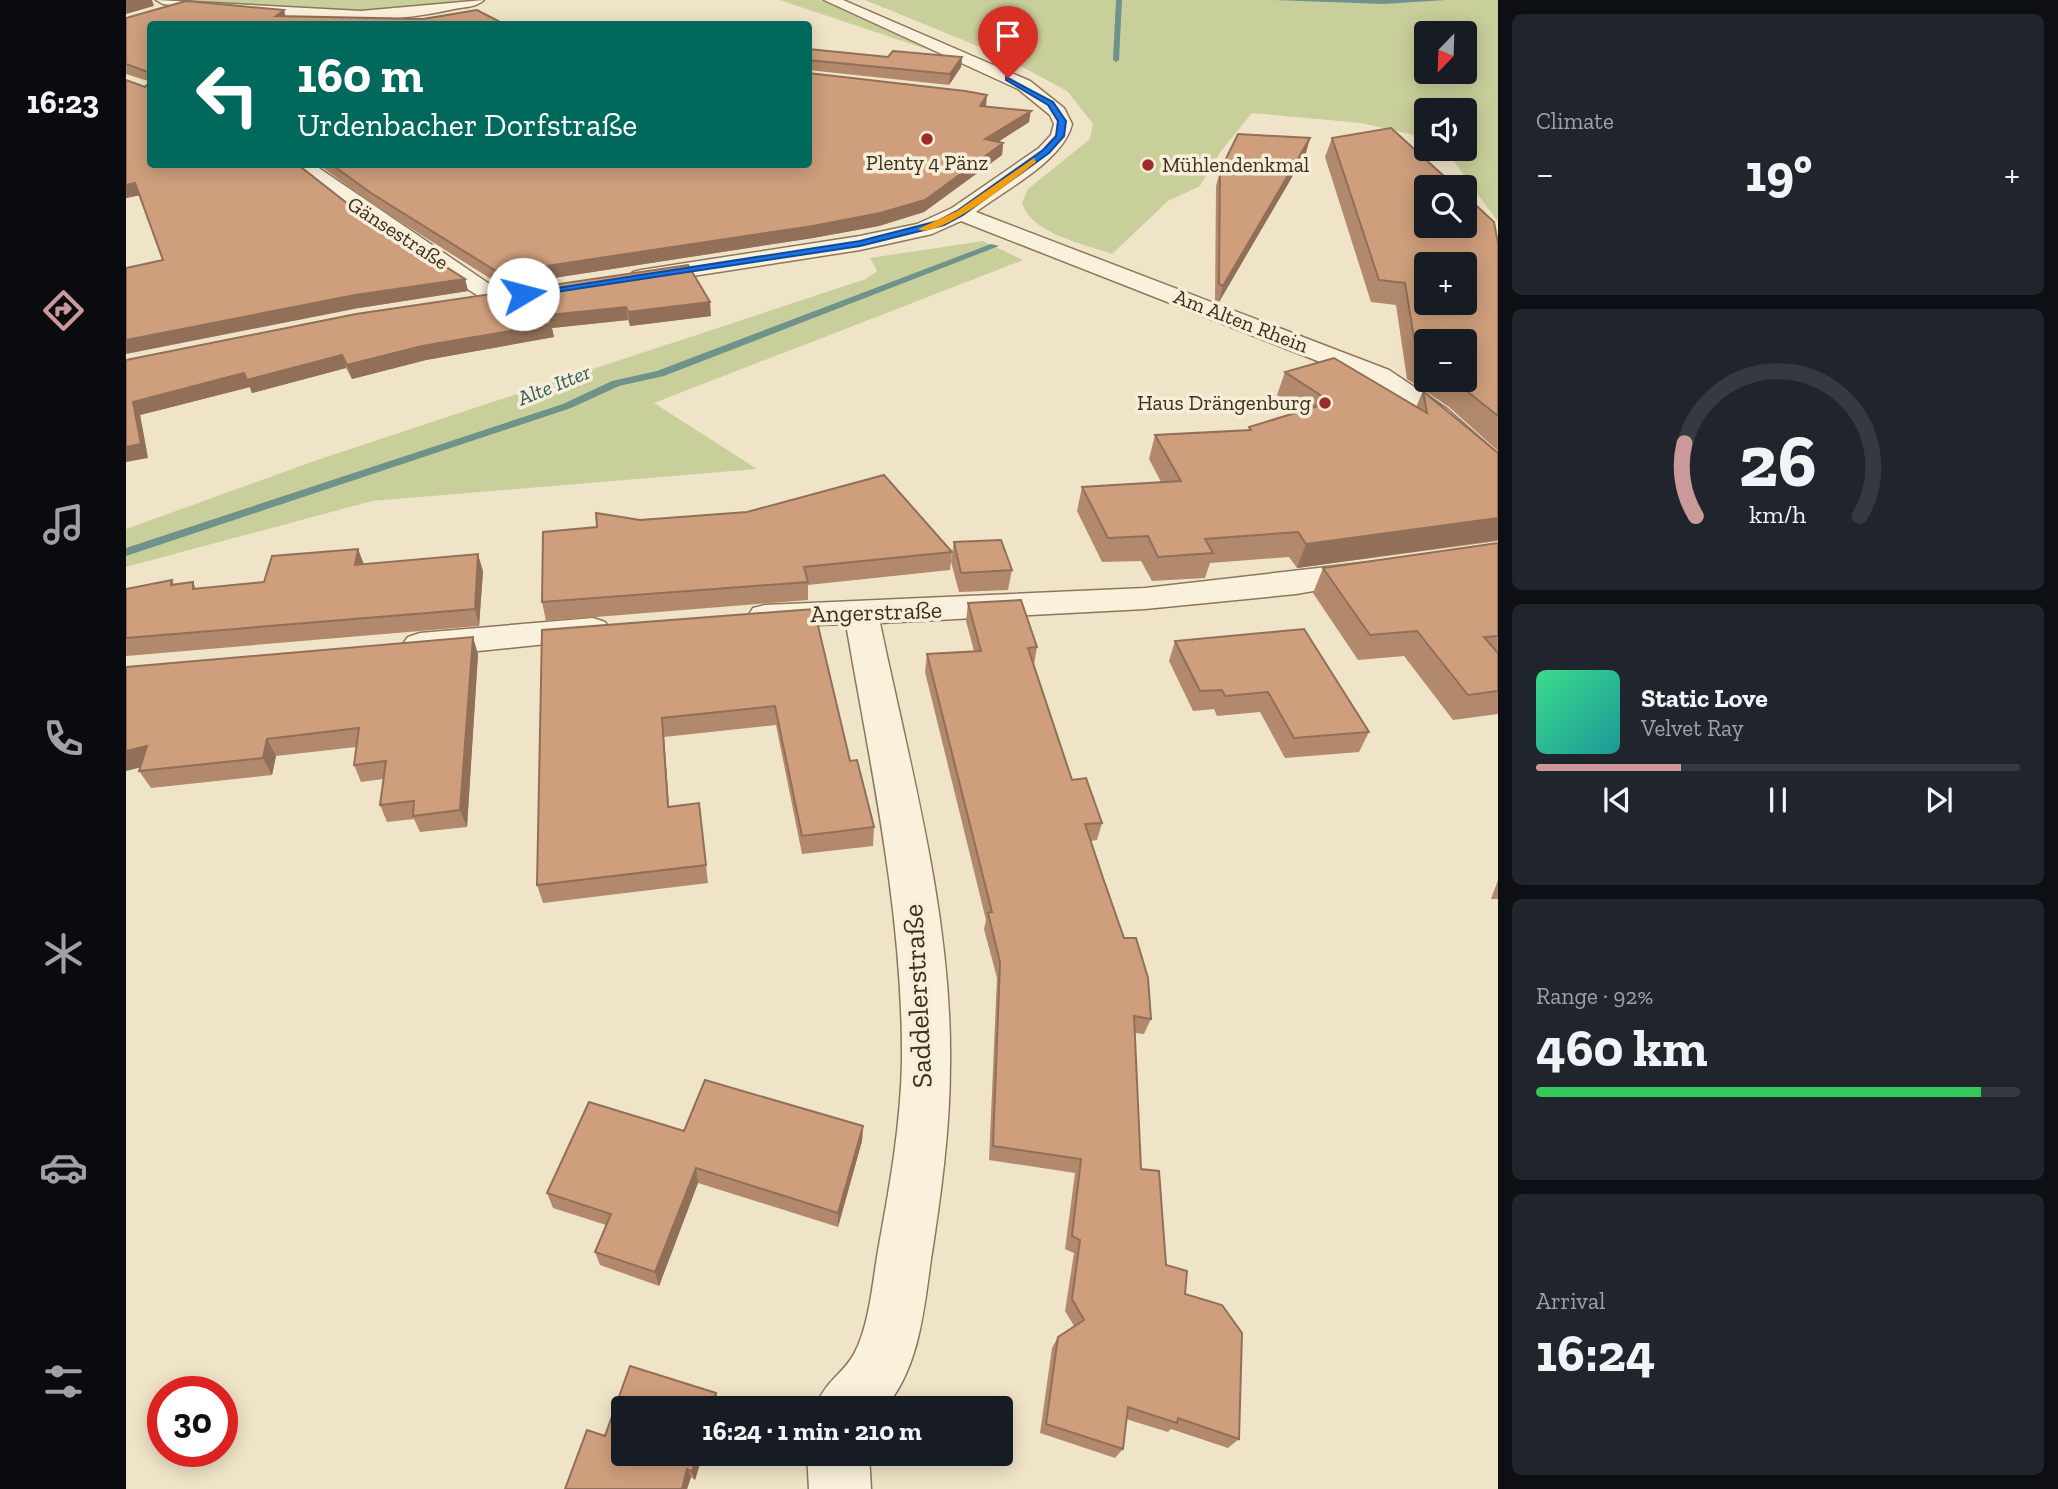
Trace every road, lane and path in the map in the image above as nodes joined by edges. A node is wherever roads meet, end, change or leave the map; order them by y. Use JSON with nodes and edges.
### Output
{"nodes":[{"id":1,"x":163,"y":0,"type":"edge"},
{"id":2,"x":477,"y":0,"type":"edge"},
{"id":3,"x":831,"y":0,"type":"edge"},
{"id":4,"x":189,"y":3,"type":"junction"},
{"id":5,"x":149,"y":13,"type":"edge"},
{"id":6,"x":392,"y":15,"type":"junction"},
{"id":7,"x":406,"y":21,"type":"edge"},
{"id":8,"x":1026,"y":107,"type":"edge"},
{"id":9,"x":1058,"y":112,"type":"junction"},
{"id":10,"x":305,"y":168,"type":"edge"},
{"id":11,"x":960,"y":213,"type":"junction"},
{"id":12,"x":618,"y":281,"type":"edge"},
{"id":13,"x":525,"y":294,"type":"edge"},
{"id":14,"x":498,"y":298,"type":"junction"},
{"id":15,"x":457,"y":304,"type":"edge"},
{"id":16,"x":1498,"y":469,"type":"edge"},
{"id":17,"x":1398,"y":567,"type":"edge"},
{"id":18,"x":860,"y":613,"type":"junction"},
{"id":19,"x":740,"y":618,"type":"edge"},
{"id":20,"x":618,"y":628,"type":"edge"},
{"id":21,"x":386,"y":648,"type":"edge"},
{"id":22,"x":856,"y":1396,"type":"edge"},
{"id":23,"x":840,"y":1466,"type":"edge"},
{"id":24,"x":840,"y":1489,"type":"edge"}],
"edges":[{"from":1,"to":4,"type":"street"},
{"from":2,"to":6,"type":"street"},
{"from":3,"to":9,"type":"street"},
{"from":4,"to":5,"type":"street"},
{"from":4,"to":6,"type":"street"},
{"from":6,"to":7,"type":"street"},
{"from":8,"to":9,"type":"street"},
{"from":9,"to":11,"type":"street"},
{"from":10,"to":14,"type":"street","name":"Gänsestraße"},
{"from":11,"to":12,"type":"street"},
{"from":11,"to":16,"type":"street","name":"Am Alten Rhein"},
{"from":13,"to":14,"type":"street"},
{"from":14,"to":15,"type":"street"},
{"from":17,"to":18,"type":"street","name":"Angerstraße"},
{"from":18,"to":19,"type":"street","name":"Angerstraße"},
{"from":18,"to":22,"type":"street","name":"Saddelerstraße"},
{"from":20,"to":21,"type":"street"},
{"from":23,"to":24,"type":"street"}]}
